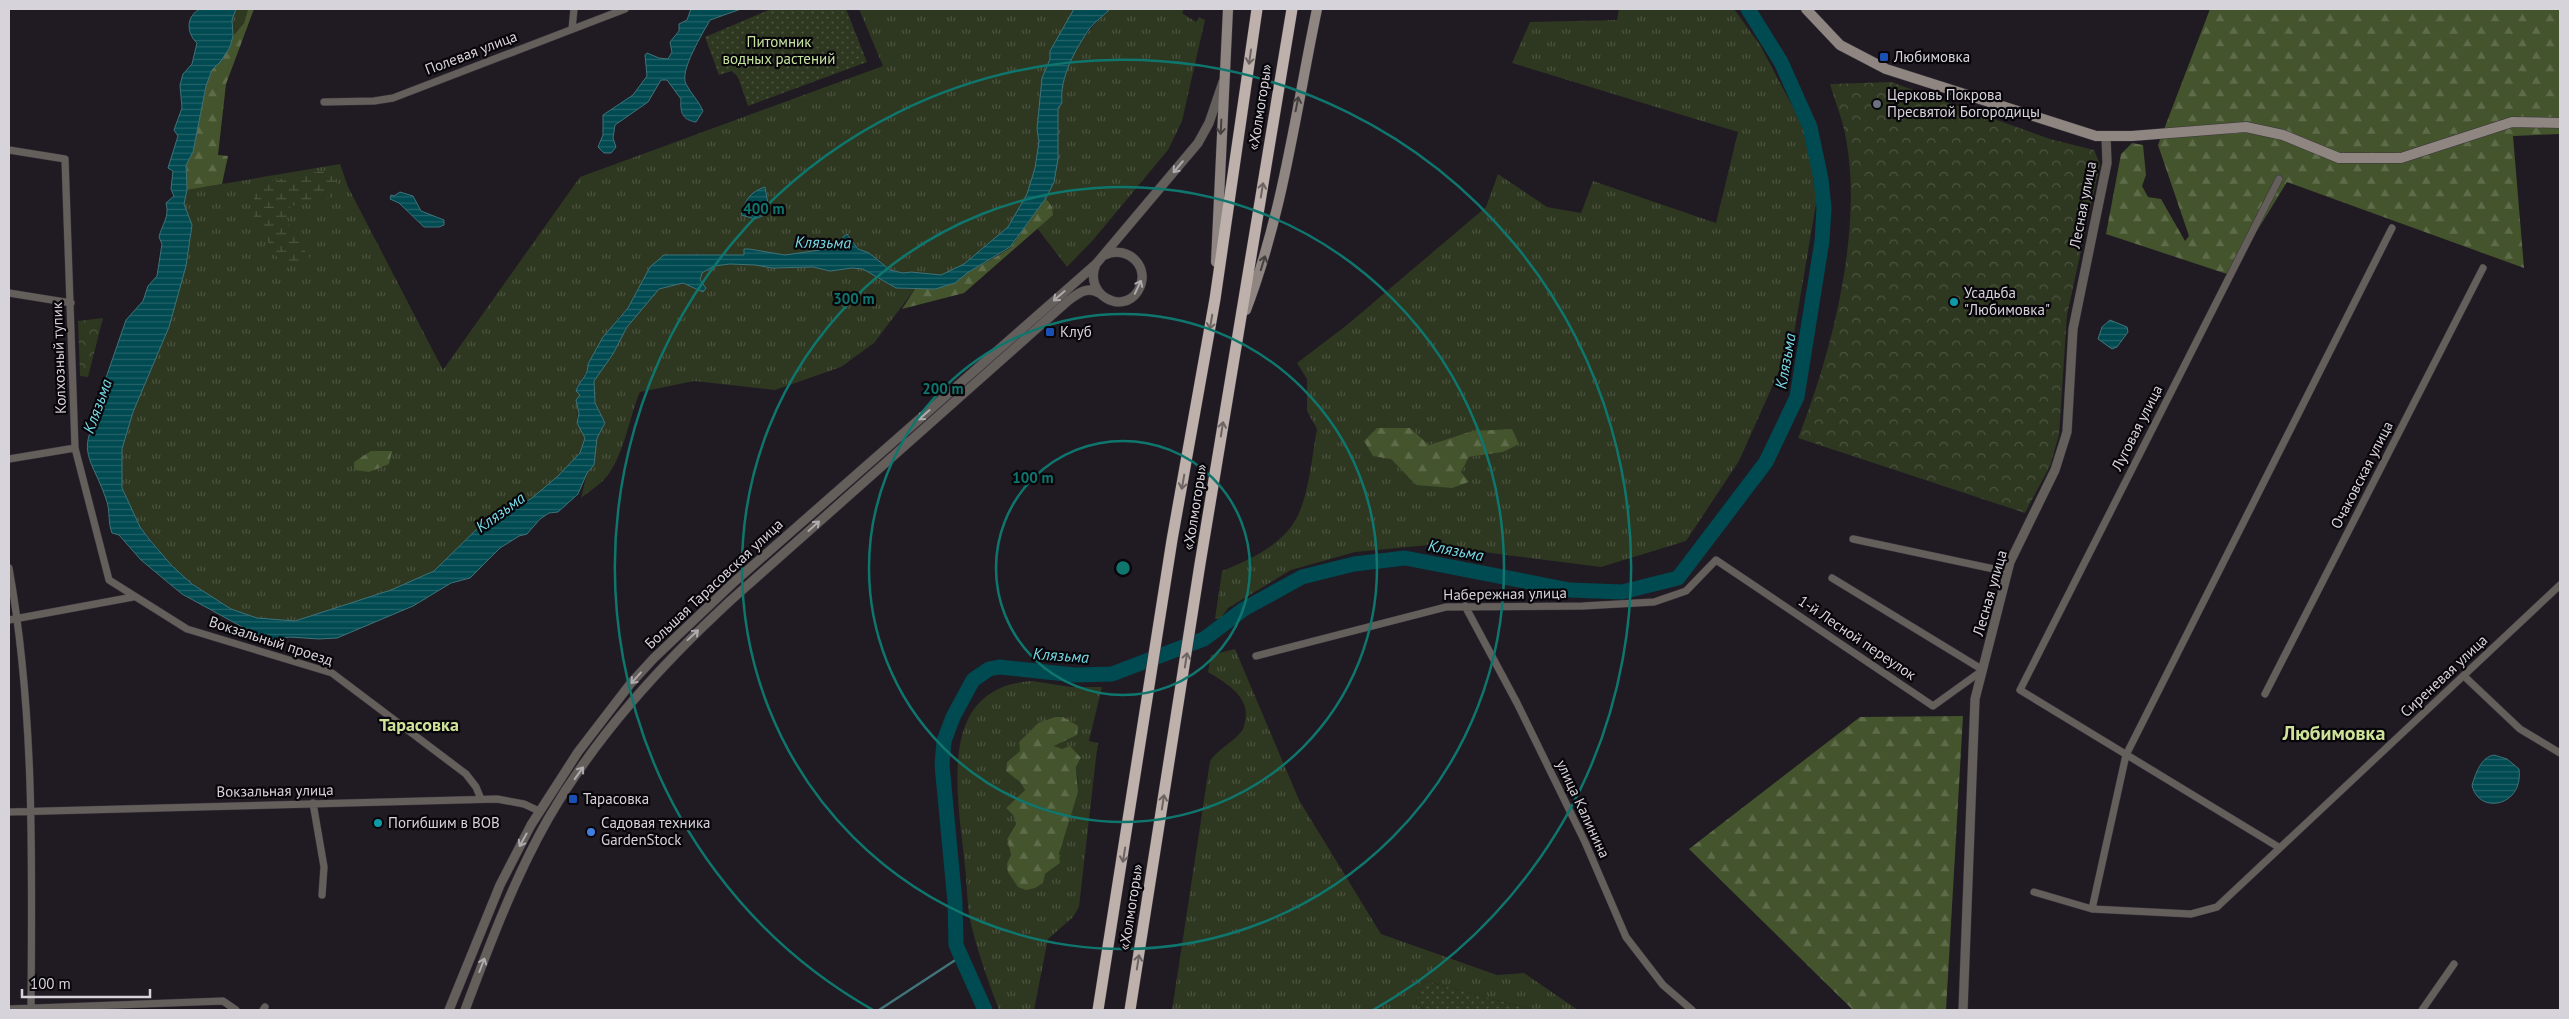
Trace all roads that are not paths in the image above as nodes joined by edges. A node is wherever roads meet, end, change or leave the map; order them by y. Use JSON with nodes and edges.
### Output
{"nodes":[{"id":1,"x":574,"y":9,"type":"edge"},
{"id":2,"x":625,"y":9,"type":"edge"},
{"id":3,"x":1228,"y":9,"type":"edge"},
{"id":4,"x":1257,"y":9,"type":"edge"},
{"id":5,"x":1292,"y":9,"type":"edge"},
{"id":6,"x":1317,"y":9,"type":"edge"},
{"id":7,"x":1806,"y":9,"type":"edge"},
{"id":8,"x":572,"y":29,"type":"junction"},
{"id":9,"x":1224,"y":78,"type":"junction"},
{"id":10,"x":324,"y":102,"type":"dead end"},
{"id":11,"x":2560,"y":123,"type":"edge"},
{"id":12,"x":2106,"y":136,"type":"junction"},
{"id":13,"x":9,"y":150,"type":"edge"},
{"id":14,"x":2279,"y":179,"type":"dead end"},
{"id":15,"x":2392,"y":228,"type":"dead end"},
{"id":16,"x":1098,"y":261,"type":"junction"},
{"id":17,"x":2484,"y":268,"type":"dead end"},
{"id":18,"x":9,"y":293,"type":"edge"},
{"id":19,"x":1099,"y":293,"type":"junction"},
{"id":20,"x":1215,"y":299,"type":"junction"},
{"id":21,"x":71,"y":303,"type":"junction"},
{"id":22,"x":1240,"y":325,"type":"junction"},
{"id":23,"x":75,"y":448,"type":"junction"},
{"id":24,"x":9,"y":459,"type":"edge"},
{"id":25,"x":1853,"y":539,"type":"dead end"},
{"id":26,"x":1716,"y":560,"type":"joint"},
{"id":27,"x":9,"y":568,"type":"edge"},
{"id":28,"x":2008,"y":572,"type":"junction"},
{"id":29,"x":1832,"y":578,"type":"dead end"},
{"id":30,"x":2560,"y":585,"type":"edge"},
{"id":31,"x":133,"y":597,"type":"junction"},
{"id":32,"x":1465,"y":606,"type":"junction"},
{"id":33,"x":18,"y":619,"type":"junction"},
{"id":34,"x":9,"y":620,"type":"edge"},
{"id":35,"x":1256,"y":656,"type":"dead end"},
{"id":36,"x":1983,"y":670,"type":"junction"},
{"id":37,"x":2464,"y":676,"type":"junction"},
{"id":38,"x":2265,"y":694,"type":"dead end"},
{"id":39,"x":2560,"y":753,"type":"edge"},
{"id":40,"x":2126,"y":755,"type":"junction"},
{"id":41,"x":481,"y":800,"type":"junction"},
{"id":42,"x":313,"y":804,"type":"junction"},
{"id":43,"x":31,"y":810,"type":"junction"},
{"id":44,"x":540,"y":811,"type":"junction"},
{"id":45,"x":9,"y":812,"type":"edge"},
{"id":46,"x":2280,"y":848,"type":"junction"},
{"id":47,"x":2034,"y":892,"type":"dead end"},
{"id":48,"x":322,"y":896,"type":"dead end"},
{"id":49,"x":2092,"y":909,"type":"junction"},
{"id":50,"x":2454,"y":964,"type":"dead end"},
{"id":51,"x":9,"y":1009,"type":"edge"},
{"id":52,"x":31,"y":1009,"type":"edge"},
{"id":53,"x":236,"y":1010,"type":"edge"},
{"id":54,"x":449,"y":1010,"type":"edge"},
{"id":55,"x":465,"y":1010,"type":"edge"},
{"id":56,"x":1098,"y":1010,"type":"edge"},
{"id":57,"x":1130,"y":1010,"type":"edge"},
{"id":58,"x":1692,"y":1010,"type":"edge"},
{"id":59,"x":1963,"y":1010,"type":"edge"},
{"id":60,"x":2422,"y":1010,"type":"edge"}],
"edges":[{"from":1,"to":8,"type":"street"},
{"from":2,"to":8,"type":"street","name":"Полевая улица"},
{"from":3,"to":9,"type":"main road"},
{"from":4,"to":20,"type":"highway","name":"«Холмогоры»","one_way":true},
{"from":22,"to":5,"type":"highway","name":"«Холмогоры»","one_way":true},
{"from":22,"to":6,"type":"main road","one_way":true},
{"from":7,"to":12,"type":"main road"},
{"from":8,"to":10,"type":"street","name":"Полевая улица"},
{"from":9,"to":16,"type":"street","name":"Большая Тарасовская улица","one_way":true},
{"from":9,"to":20,"type":"main road","one_way":true},
{"from":11,"to":12,"type":"main road"},
{"from":12,"to":28,"type":"street","name":"Лесная улица"},
{"from":13,"to":21,"type":"street","name":"Колхозный тупик"},
{"from":14,"to":40,"type":"street","name":"Луговая улица"},
{"from":15,"to":40,"type":"street"},
{"from":16,"to":19,"type":"street"},
{"from":19,"to":16,"type":"street","one_way":true},
{"from":16,"to":44,"type":"street","name":"Большая Тарасовская улица","one_way":true},
{"from":17,"to":38,"type":"street","name":"Очаковская улица"},
{"from":18,"to":21,"type":"street"},
{"from":55,"to":19,"type":"street","name":"Большая Тарасовская улица","one_way":true},
{"from":20,"to":56,"type":"highway","name":"«Холмогоры»","one_way":true},
{"from":21,"to":23,"type":"street","name":"Колхозный тупик"},
{"from":57,"to":22,"type":"highway","name":"«Холмогоры»","one_way":true},
{"from":23,"to":24,"type":"street"},
{"from":23,"to":31,"type":"street","name":"Колхозный тупик"},
{"from":25,"to":28,"type":"street"},
{"from":26,"to":32,"type":"street","name":"Набережная улица"},
{"from":26,"to":36,"type":"street","name":"1-й Лесной переулок"},
{"from":27,"to":33,"type":"street"},
{"from":28,"to":36,"type":"street","name":"Лесная улица"},
{"from":29,"to":36,"type":"street"},
{"from":30,"to":37,"type":"street","name":"Сиреневая улица"},
{"from":31,"to":33,"type":"street"},
{"from":31,"to":41,"type":"street","name":"Вокзальный проезд"},
{"from":32,"to":35,"type":"street","name":"Набережная улица"},
{"from":32,"to":58,"type":"street","name":"улица Калинина"},
{"from":33,"to":34,"type":"street"},
{"from":33,"to":43,"type":"street"},
{"from":36,"to":59,"type":"street","name":"Лесная улица"},
{"from":37,"to":39,"type":"street"},
{"from":37,"to":46,"type":"street","name":"Сиреневая улица"},
{"from":40,"to":46,"type":"street"},
{"from":40,"to":49,"type":"street"},
{"from":41,"to":42,"type":"street","name":"Вокзальная улица"},
{"from":41,"to":44,"type":"street","name":"Вокзальная улица"},
{"from":42,"to":43,"type":"street","name":"Вокзальная улица"},
{"from":42,"to":48,"type":"street"},
{"from":43,"to":45,"type":"street","name":"Вокзальная улица"},
{"from":43,"to":52,"type":"street"},
{"from":44,"to":54,"type":"street","name":"Большая Тарасовская улица","one_way":true},
{"from":46,"to":49,"type":"street","name":"Сиреневая улица"},
{"from":47,"to":49,"type":"street","name":"Сиреневая улица"},
{"from":50,"to":60,"type":"street"},
{"from":51,"to":52,"type":"street"},
{"from":52,"to":53,"type":"street"}]}
